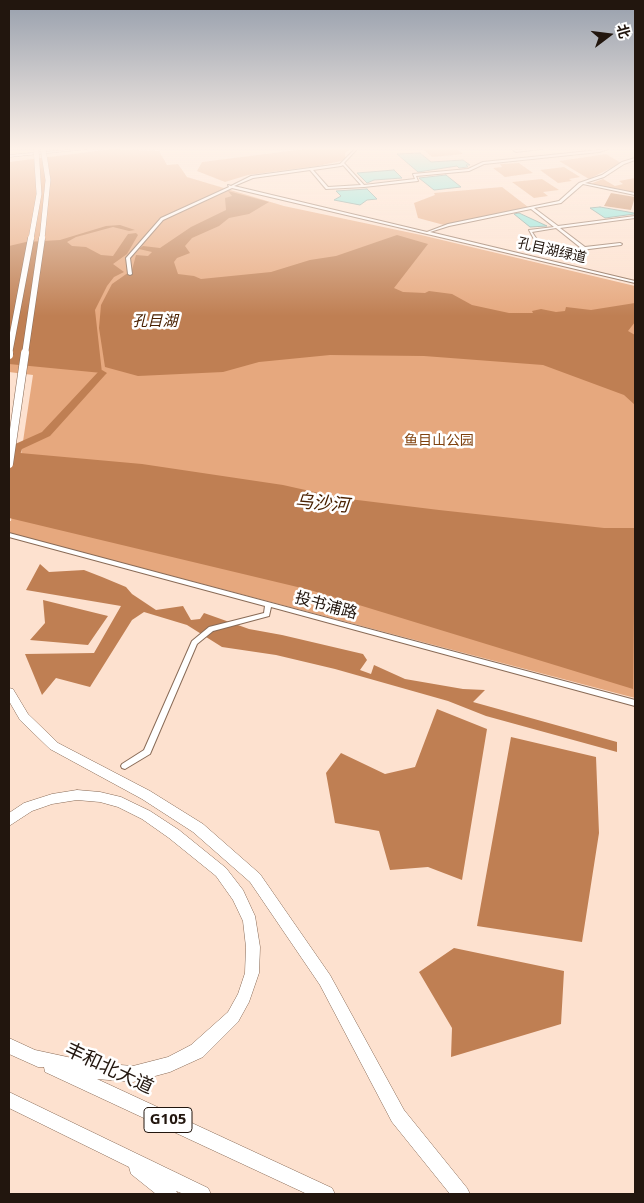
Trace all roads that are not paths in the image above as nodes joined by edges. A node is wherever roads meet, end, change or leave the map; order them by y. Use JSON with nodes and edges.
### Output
{"nodes":[{"id":1,"x":37,"y":204,"type":"edge"},
{"id":2,"x":47,"y":204,"type":"edge"},
{"id":3,"x":192,"y":204,"type":"edge"},
{"id":4,"x":305,"y":204,"type":"edge"},
{"id":5,"x":550,"y":204,"type":"edge"},
{"id":6,"x":532,"y":208,"type":"junction"},
{"id":7,"x":635,"y":217,"type":"edge"},
{"id":8,"x":556,"y":226,"type":"junction"},
{"id":9,"x":426,"y":233,"type":"junction"},
{"id":10,"x":620,"y":244,"type":"dead end"},
{"id":11,"x":585,"y":249,"type":"junction"},
{"id":12,"x":130,"y":274,"type":"dead end"},
{"id":13,"x":635,"y":282,"type":"edge"},
{"id":14,"x":9,"y":355,"type":"edge"},
{"id":15,"x":9,"y":464,"type":"edge"},
{"id":16,"x":9,"y":534,"type":"edge"},
{"id":17,"x":268,"y":604,"type":"junction"},
{"id":18,"x":9,"y":692,"type":"edge"},
{"id":19,"x":635,"y":703,"type":"edge"},
{"id":20,"x":125,"y":766,"type":"dead end"},
{"id":21,"x":9,"y":820,"type":"edge"},
{"id":22,"x":9,"y":1046,"type":"edge"},
{"id":23,"x":33,"y":1057,"type":"junction"},
{"id":24,"x":9,"y":1100,"type":"edge"},
{"id":25,"x":97,"y":1142,"type":"junction"},
{"id":26,"x":169,"y":1194,"type":"edge"},
{"id":27,"x":202,"y":1194,"type":"edge"},
{"id":28,"x":326,"y":1194,"type":"edge"},
{"id":29,"x":462,"y":1194,"type":"edge"}],
"edges":[{"from":1,"to":14,"type":"highway","bridge":true},
{"from":2,"to":15,"type":"highway","bridge":true},
{"from":3,"to":12,"type":"street"},
{"from":4,"to":9,"type":"street","name":"孔目湖绿道"},
{"from":5,"to":6,"type":"street"},
{"from":6,"to":8,"type":"street"},
{"from":6,"to":9,"type":"street"},
{"from":7,"to":8,"type":"street"},
{"from":8,"to":11,"type":"street"},
{"from":8,"to":11,"type":"street"},
{"from":9,"to":13,"type":"street","name":"孔目湖绿道"},
{"from":10,"to":11,"type":"street"},
{"from":16,"to":17,"type":"street","name":"投书浦路"},
{"from":17,"to":19,"type":"street","name":"投书浦路"},
{"from":17,"to":20,"type":"street"},
{"from":18,"to":29,"type":"highway"},
{"from":21,"to":23,"type":"highway"},
{"from":22,"to":23,"type":"highway","name":"丰和北大道","number":"G105"},
{"from":23,"to":28,"type":"highway","name":"丰和北大道","number":"G105"},
{"from":24,"to":25,"type":"highway"},
{"from":25,"to":26,"type":"highway"},
{"from":25,"to":27,"type":"highway"}]}
